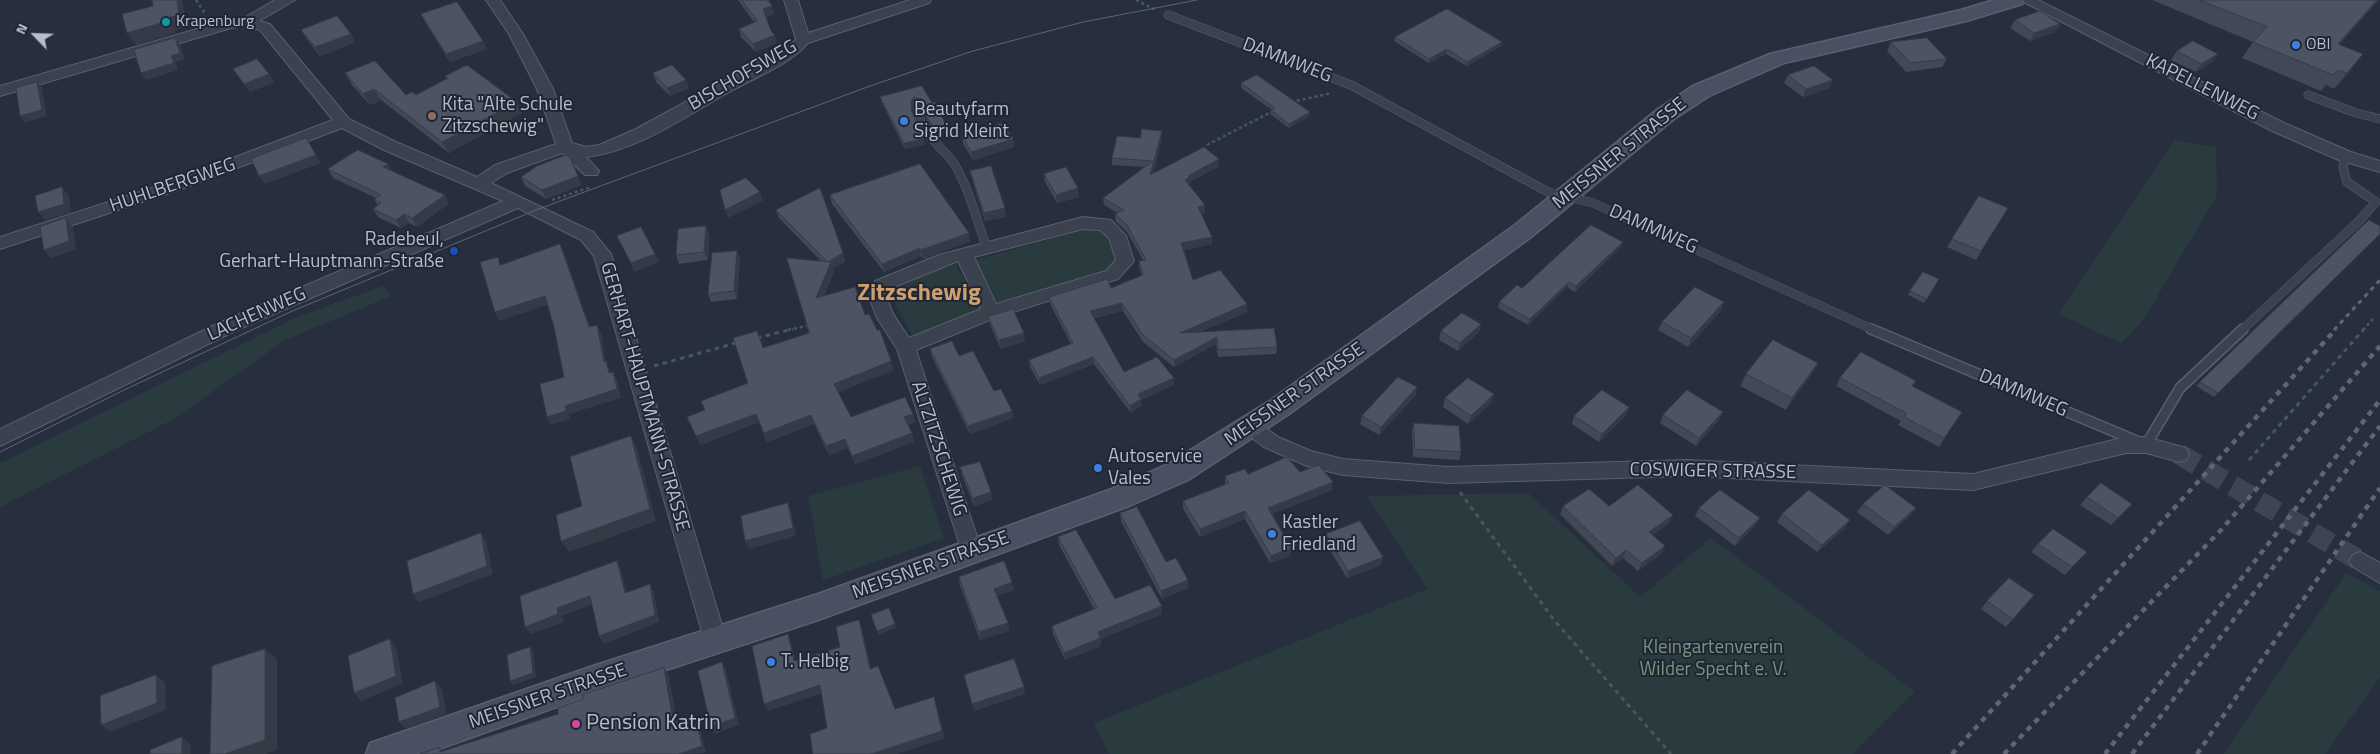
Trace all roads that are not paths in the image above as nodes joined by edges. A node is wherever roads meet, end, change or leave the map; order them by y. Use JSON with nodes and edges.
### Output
{"nodes":[{"id":1,"x":288,"y":0,"type":"edge"},
{"id":2,"x":493,"y":0,"type":"edge"},
{"id":3,"x":791,"y":0,"type":"edge"},
{"id":4,"x":924,"y":0,"type":"edge"},
{"id":5,"x":2015,"y":0,"type":"edge"},
{"id":6,"x":2027,"y":0,"type":"edge"},
{"id":7,"x":1168,"y":15,"type":"road end"},
{"id":8,"x":248,"y":22,"type":"junction"},
{"id":9,"x":803,"y":40,"type":"junction"},
{"id":10,"x":0,"y":90,"type":"edge"},
{"id":11,"x":2308,"y":95,"type":"dead end"},
{"id":12,"x":918,"y":108,"type":"dead end"},
{"id":13,"x":2380,"y":119,"type":"edge"},
{"id":14,"x":343,"y":122,"type":"junction"},
{"id":15,"x":565,"y":146,"type":"junction"},
{"id":16,"x":2345,"y":156,"type":"junction"},
{"id":17,"x":2380,"y":167,"type":"edge"},
{"id":18,"x":590,"y":171,"type":"road end"},
{"id":19,"x":478,"y":184,"type":"junction"},
{"id":20,"x":1566,"y":197,"type":"junction"},
{"id":21,"x":525,"y":204,"type":"junction"},
{"id":22,"x":0,"y":243,"type":"edge"},
{"id":23,"x":987,"y":249,"type":"junction"},
{"id":24,"x":964,"y":255,"type":"junction"},
{"id":25,"x":991,"y":312,"type":"junction"},
{"id":26,"x":905,"y":347,"type":"junction"},
{"id":27,"x":1251,"y":427,"type":"junction"},
{"id":28,"x":0,"y":438,"type":"edge"},
{"id":29,"x":2146,"y":445,"type":"junction"},
{"id":30,"x":2179,"y":454,"type":"tunnel mouth"},
{"id":31,"x":972,"y":552,"type":"junction"},
{"id":32,"x":2360,"y":561,"type":"tunnel mouth"},
{"id":33,"x":2380,"y":574,"type":"edge"},
{"id":34,"x":715,"y":640,"type":"junction"},
{"id":35,"x":382,"y":754,"type":"edge"}],
"edges":[{"from":1,"to":8,"type":"street"},
{"from":2,"to":15,"type":"street"},
{"from":3,"to":9,"type":"street"},
{"from":4,"to":9,"type":"street","name":"BISCHOFSWEG"},
{"from":5,"to":20,"type":"main road","name":"MEISSNER STRASSE"},
{"from":6,"to":16,"type":"street","name":"KAPELLENWEG"},
{"from":7,"to":20,"type":"lane","name":"DAMMWEG"},
{"from":8,"to":10,"type":"street"},
{"from":8,"to":14,"type":"street","name":"GERHART-HAUPTMANN-STRASSE"},
{"from":9,"to":15,"type":"street","name":"BISCHOFSWEG"},
{"from":11,"to":13,"type":"lane"},
{"from":12,"to":23,"type":"lane"},
{"from":14,"to":19,"type":"street","name":"GERHART-HAUPTMANN-STRASSE"},
{"from":14,"to":22,"type":"street","name":"HUHLBERGWEG"},
{"from":15,"to":18,"type":"street"},
{"from":15,"to":19,"type":"street"},
{"from":16,"to":17,"type":"street","name":"KAPELLENWEG"},
{"from":16,"to":29,"type":"lane"},
{"from":19,"to":21,"type":"street","name":"GERHART-HAUPTMANN-STRASSE"},
{"from":20,"to":27,"type":"main road","name":"MEISSNER STRASSE"},
{"from":20,"to":29,"type":"lane","name":"DAMMWEG"},
{"from":21,"to":28,"type":"street","name":"LACHENWEG"},
{"from":21,"to":34,"type":"street","name":"GERHART-HAUPTMANN-STRASSE"},
{"from":23,"to":24,"type":"street","name":"ALTZITZSCHEWIG"},
{"from":23,"to":25,"type":"street","name":"ALTZITZSCHEWIG"},
{"from":24,"to":25,"type":"street"},
{"from":24,"to":26,"type":"street","name":"ALTZITZSCHEWIG"},
{"from":25,"to":26,"type":"street","name":"ALTZITZSCHEWIG"},
{"from":26,"to":31,"type":"street","name":"ALTZITZSCHEWIG"},
{"from":27,"to":29,"type":"street","name":"COSWIGER STRASSE"},
{"from":27,"to":31,"type":"main road","name":"MEISSNER STRASSE"},
{"from":29,"to":30,"type":"street","name":"COSWIGER STRASSE"},
{"from":31,"to":34,"type":"main road","name":"MEISSNER STRASSE"},
{"from":32,"to":33,"type":"street"},
{"from":34,"to":35,"type":"main road","name":"MEISSNER STRASSE"}]}
